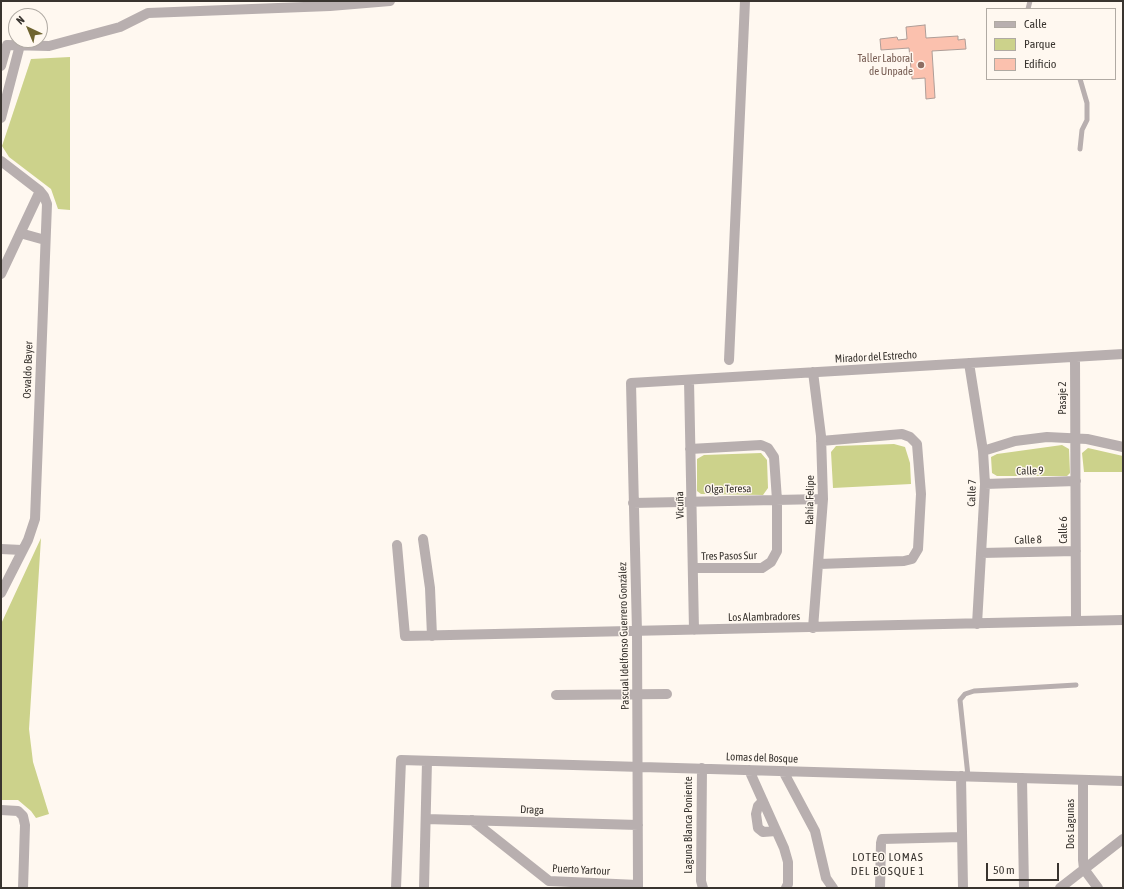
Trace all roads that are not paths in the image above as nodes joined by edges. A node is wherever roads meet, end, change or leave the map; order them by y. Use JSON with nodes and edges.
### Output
{"nodes":[{"id":1,"x":390,"y":1,"type":"edge"},
{"id":2,"x":745,"y":1,"type":"edge"},
{"id":3,"x":330,"y":3,"type":"edge"},
{"id":4,"x":308,"y":4,"type":"edge"},
{"id":5,"x":318,"y":4,"type":"edge"},
{"id":6,"x":8,"y":45,"type":"edge"},
{"id":7,"x":48,"y":46,"type":"edge"},
{"id":8,"x":19,"y":48,"type":"edge"},
{"id":9,"x":1,"y":66,"type":"edge"},
{"id":10,"x":1080,"y":80,"type":"edge"},
{"id":11,"x":1,"y":118,"type":"edge"},
{"id":12,"x":1080,"y":149,"type":"dead end"},
{"id":13,"x":1,"y":162,"type":"edge"},
{"id":14,"x":40,"y":191,"type":"junction"},
{"id":15,"x":20,"y":233,"type":"junction"},
{"id":16,"x":45,"y":240,"type":"junction"},
{"id":17,"x":1,"y":274,"type":"edge"},
{"id":18,"x":1123,"y":354,"type":"edge"},
{"id":19,"x":1075,"y":357,"type":"junction"},
{"id":20,"x":729,"y":360,"type":"dead end"},
{"id":21,"x":969,"y":363,"type":"junction"},
{"id":22,"x":813,"y":372,"type":"junction"},
{"id":23,"x":689,"y":380,"type":"junction"},
{"id":24,"x":631,"y":383,"type":"joint"},
{"id":25,"x":1076,"y":438,"type":"junction"},
{"id":26,"x":821,"y":441,"type":"junction"},
{"id":27,"x":1123,"y":447,"type":"edge"},
{"id":28,"x":690,"y":449,"type":"junction"},
{"id":29,"x":983,"y":451,"type":"junction"},
{"id":30,"x":1076,"y":481,"type":"junction"},
{"id":31,"x":985,"y":484,"type":"junction"},
{"id":32,"x":823,"y":499,"type":"junction"},
{"id":33,"x":777,"y":500,"type":"junction"},
{"id":34,"x":692,"y":502,"type":"junction"},
{"id":35,"x":633,"y":503,"type":"junction"},
{"id":36,"x":423,"y":540,"type":"dead end"},
{"id":37,"x":397,"y":545,"type":"dead end"},
{"id":38,"x":1,"y":549,"type":"edge"},
{"id":39,"x":22,"y":550,"type":"junction"},
{"id":40,"x":1076,"y":551,"type":"junction"},
{"id":41,"x":981,"y":553,"type":"junction"},
{"id":42,"x":819,"y":564,"type":"junction"},
{"id":43,"x":693,"y":568,"type":"junction"},
{"id":44,"x":1,"y":593,"type":"edge"},
{"id":45,"x":1123,"y":620,"type":"edge"},
{"id":46,"x":1076,"y":621,"type":"junction"},
{"id":47,"x":976,"y":624,"type":"junction"},
{"id":48,"x":813,"y":628,"type":"junction"},
{"id":49,"x":694,"y":630,"type":"junction"},
{"id":50,"x":637,"y":632,"type":"junction"},
{"id":51,"x":432,"y":636,"type":"junction"},
{"id":52,"x":1076,"y":685,"type":"dead end"},
{"id":53,"x":637,"y":694,"type":"junction"},
{"id":54,"x":667,"y":694,"type":"dead end"},
{"id":55,"x":556,"y":695,"type":"dead end"},
{"id":56,"x":427,"y":761,"type":"junction"},
{"id":57,"x":638,"y":767,"type":"junction"},
{"id":58,"x":702,"y":768,"type":"junction"},
{"id":59,"x":749,"y":770,"type":"junction"},
{"id":60,"x":783,"y":771,"type":"junction"},
{"id":61,"x":964,"y":776,"type":"junction"},
{"id":62,"x":1022,"y":778,"type":"junction"},
{"id":63,"x":1083,"y":780,"type":"junction"},
{"id":64,"x":1123,"y":781,"type":"edge"},
{"id":65,"x":763,"y":801,"type":"junction"},
{"id":66,"x":1,"y":810,"type":"edge"},
{"id":67,"x":426,"y":819,"type":"junction"},
{"id":68,"x":472,"y":820,"type":"junction"},
{"id":69,"x":638,"y":825,"type":"junction"},
{"id":70,"x":776,"y":831,"type":"junction"},
{"id":71,"x":962,"y":838,"type":"junction"},
{"id":72,"x":1123,"y":838,"type":"edge"},
{"id":73,"x":1084,"y":869,"type":"junction"},
{"id":74,"x":702,"y":885,"type":"edge"},
{"id":75,"x":638,"y":886,"type":"edge"},
{"id":76,"x":787,"y":886,"type":"edge"},
{"id":77,"x":23,"y":888,"type":"edge"},
{"id":78,"x":396,"y":888,"type":"edge"},
{"id":79,"x":424,"y":888,"type":"edge"},
{"id":80,"x":833,"y":888,"type":"edge"},
{"id":81,"x":880,"y":888,"type":"edge"},
{"id":82,"x":963,"y":888,"type":"edge"},
{"id":83,"x":1024,"y":888,"type":"edge"},
{"id":84,"x":1060,"y":888,"type":"edge"},
{"id":85,"x":1098,"y":888,"type":"edge"}],
"edges":[{"from":1,"to":3,"type":"street"},
{"from":2,"to":20,"type":"street"},
{"from":3,"to":5,"type":"street"},
{"from":4,"to":5,"type":"street"},
{"from":4,"to":7,"type":"street"},
{"from":6,"to":9,"type":"street"},
{"from":8,"to":11,"type":"street"},
{"from":10,"to":12,"type":"lane"},
{"from":13,"to":14,"type":"street"},
{"from":14,"to":15,"type":"street"},
{"from":14,"to":16,"type":"street","name":"Osvaldo Bayer"},
{"from":15,"to":16,"type":"street"},
{"from":15,"to":17,"type":"street"},
{"from":16,"to":39,"type":"street","name":"Osvaldo Bayer"},
{"from":18,"to":19,"type":"street","name":"Mirador del Estrecho"},
{"from":19,"to":21,"type":"street","name":"Mirador del Estrecho"},
{"from":19,"to":25,"type":"street","name":"Pasaje 2"},
{"from":21,"to":22,"type":"street","name":"Mirador del Estrecho"},
{"from":21,"to":29,"type":"street","name":"Calle 7"},
{"from":22,"to":23,"type":"street","name":"Mirador del Estrecho"},
{"from":22,"to":26,"type":"street","name":"Bahía Felipe"},
{"from":23,"to":24,"type":"street","name":"Mirador del Estrecho"},
{"from":23,"to":28,"type":"street","name":"Vicuña"},
{"from":24,"to":35,"type":"street","name":"Pascual Idelfonso Guerrero González"},
{"from":25,"to":27,"type":"street"},
{"from":25,"to":29,"type":"street"},
{"from":25,"to":30,"type":"street","name":"Calle 6"},
{"from":26,"to":32,"type":"street","name":"Bahía Felipe"},
{"from":26,"to":42,"type":"street"},
{"from":28,"to":33,"type":"street","name":"Tres Pasos Sur"},
{"from":28,"to":34,"type":"street","name":"Vicuña"},
{"from":29,"to":31,"type":"street","name":"Calle 7"},
{"from":30,"to":31,"type":"street","name":"Calle 9"},
{"from":30,"to":40,"type":"street","name":"Calle 6"},
{"from":31,"to":41,"type":"street","name":"Calle 7"},
{"from":32,"to":33,"type":"street","name":"Olga Teresa"},
{"from":32,"to":42,"type":"street","name":"Bahía Felipe"},
{"from":33,"to":34,"type":"street","name":"Olga Teresa"},
{"from":33,"to":43,"type":"street","name":"Tres Pasos Sur"},
{"from":34,"to":35,"type":"street","name":"Olga Teresa"},
{"from":34,"to":43,"type":"street","name":"Vicuña"},
{"from":35,"to":50,"type":"street","name":"Pascual Idelfonso Guerrero González"},
{"from":36,"to":51,"type":"street"},
{"from":37,"to":51,"type":"street","name":"Los Alambradores"},
{"from":38,"to":39,"type":"street"},
{"from":39,"to":44,"type":"street","name":"Osvaldo Bayer"},
{"from":40,"to":41,"type":"street","name":"Calle 8"},
{"from":40,"to":46,"type":"street","name":"Calle 6"},
{"from":41,"to":47,"type":"street","name":"Calle 7"},
{"from":42,"to":48,"type":"street","name":"Bahía Felipe"},
{"from":43,"to":49,"type":"street","name":"Vicuña"},
{"from":45,"to":46,"type":"street","name":"Los Alambradores"},
{"from":46,"to":47,"type":"street","name":"Los Alambradores"},
{"from":47,"to":48,"type":"street","name":"Los Alambradores"},
{"from":48,"to":49,"type":"street","name":"Los Alambradores"},
{"from":49,"to":50,"type":"street","name":"Los Alambradores"},
{"from":50,"to":51,"type":"street","name":"Los Alambradores"},
{"from":50,"to":53,"type":"street","name":"Pascual Idelfonso Guerrero González"},
{"from":52,"to":61,"type":"lane"},
{"from":53,"to":54,"type":"street"},
{"from":53,"to":55,"type":"street"},
{"from":53,"to":57,"type":"street","name":"Pascual Idelfonso Guerrero González"},
{"from":56,"to":57,"type":"street","name":"Lomas del Bosque"},
{"from":56,"to":67,"type":"street"},
{"from":56,"to":78,"type":"street","name":"Lomas del Bosque"},
{"from":57,"to":58,"type":"street","name":"Lomas del Bosque"},
{"from":57,"to":69,"type":"street","name":"Pascual Idelfonso Guerrero González"},
{"from":58,"to":59,"type":"street","name":"Lomas del Bosque"},
{"from":58,"to":74,"type":"street","name":"Laguna Blanca Poniente"},
{"from":59,"to":60,"type":"street","name":"Lomas del Bosque"},
{"from":59,"to":65,"type":"street"},
{"from":60,"to":61,"type":"street","name":"Lomas del Bosque"},
{"from":60,"to":80,"type":"street"},
{"from":61,"to":62,"type":"street","name":"Lomas del Bosque"},
{"from":61,"to":71,"type":"street"},
{"from":62,"to":63,"type":"street","name":"Lomas del Bosque"},
{"from":62,"to":83,"type":"street"},
{"from":63,"to":64,"type":"street","name":"Lomas del Bosque"},
{"from":63,"to":73,"type":"street","name":"Dos Lagunas"},
{"from":65,"to":70,"type":"street"},
{"from":65,"to":70,"type":"street"},
{"from":66,"to":77,"type":"street"},
{"from":67,"to":68,"type":"street","name":"Draga"},
{"from":67,"to":79,"type":"street"},
{"from":68,"to":69,"type":"street","name":"Draga"},
{"from":68,"to":75,"type":"street","name":"Puerto Yartour"},
{"from":69,"to":75,"type":"street","name":"Pascual Idelfonso Guerrero González"},
{"from":70,"to":76,"type":"street"},
{"from":71,"to":81,"type":"street"},
{"from":71,"to":82,"type":"street"},
{"from":72,"to":73,"type":"street"},
{"from":73,"to":84,"type":"street"},
{"from":73,"to":85,"type":"street"}]}
